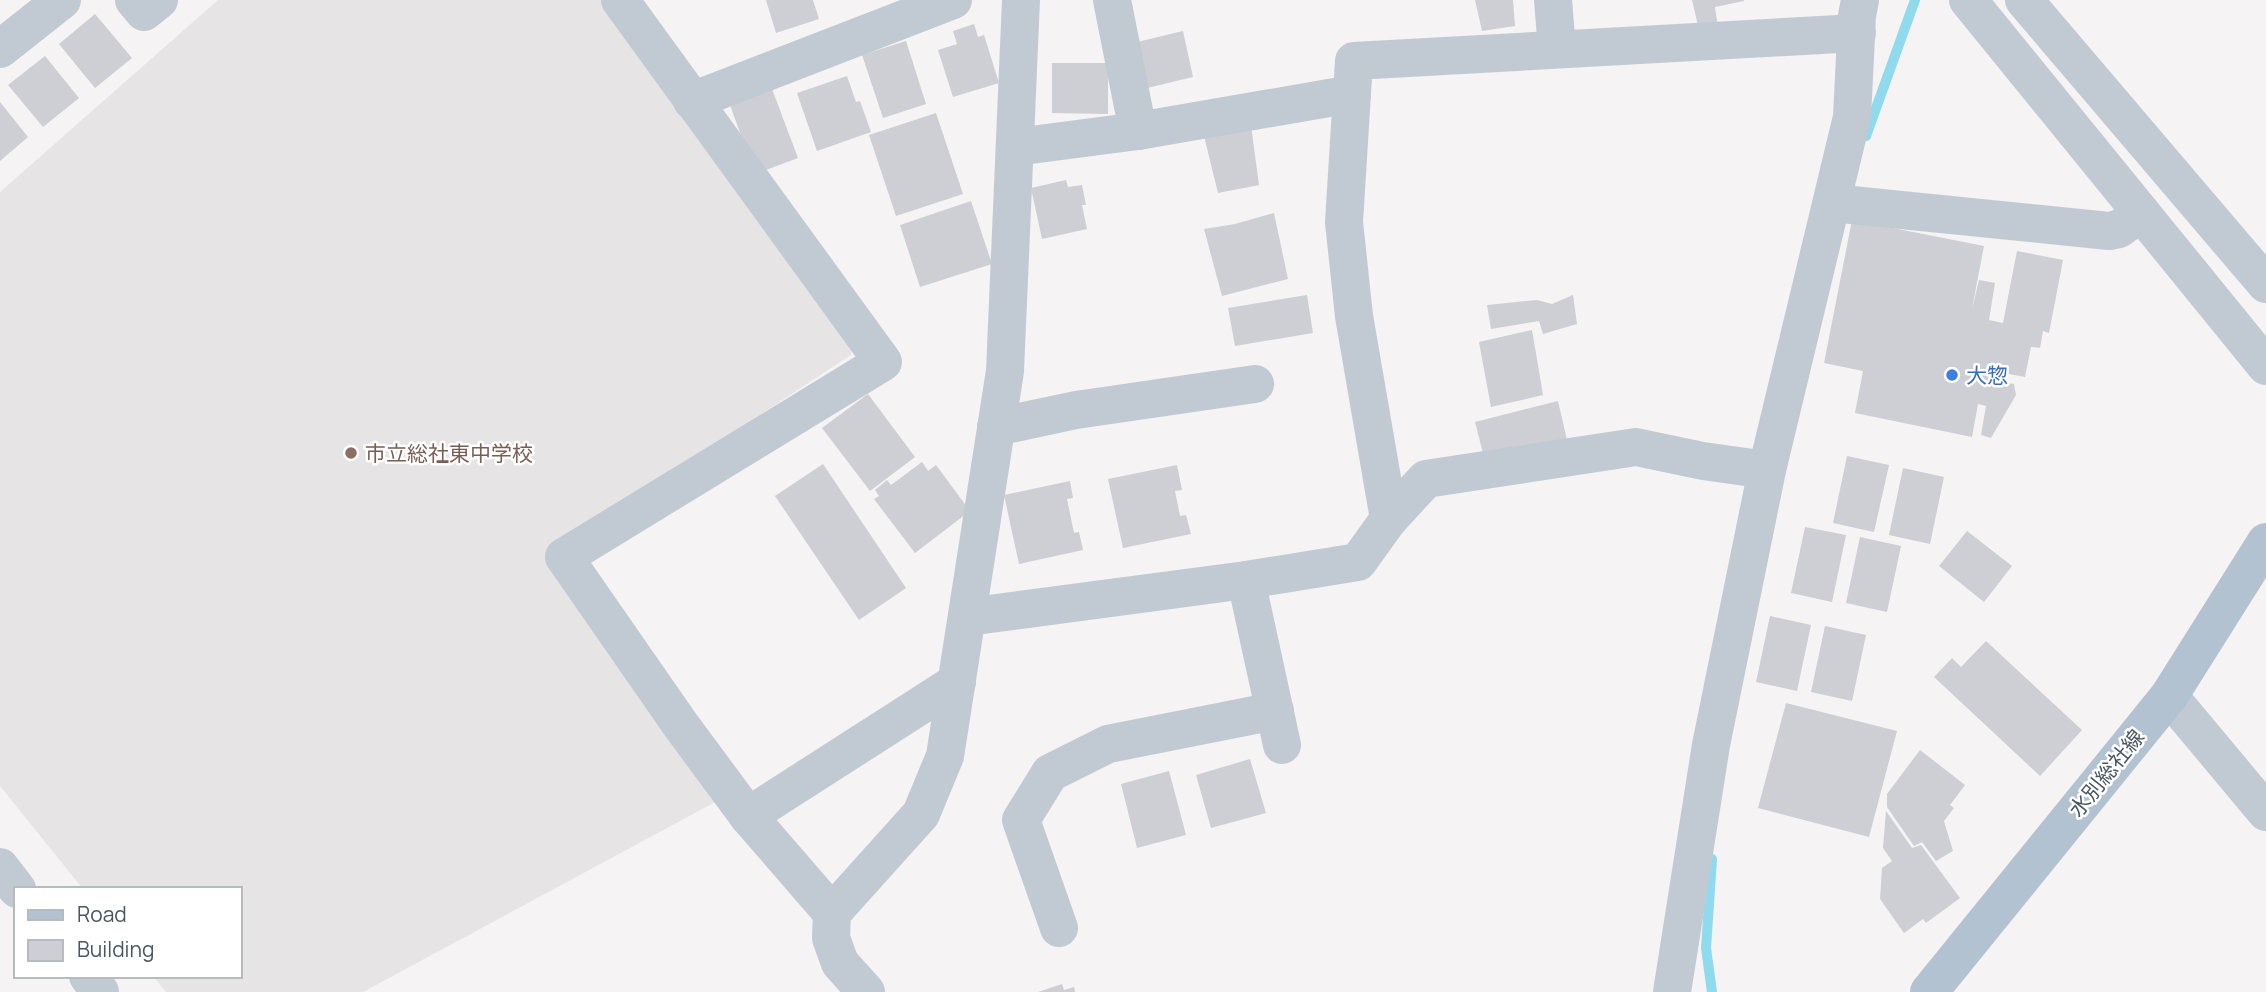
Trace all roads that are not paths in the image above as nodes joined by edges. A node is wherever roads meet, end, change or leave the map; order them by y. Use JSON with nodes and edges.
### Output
{"nodes":[{"id":1,"x":62,"y":0,"type":"edge"},
{"id":2,"x":134,"y":0,"type":"edge"},
{"id":3,"x":159,"y":0,"type":"edge"},
{"id":4,"x":620,"y":0,"type":"edge"},
{"id":5,"x":953,"y":0,"type":"edge"},
{"id":6,"x":1021,"y":0,"type":"edge"},
{"id":7,"x":1112,"y":0,"type":"edge"},
{"id":8,"x":1553,"y":0,"type":"edge"},
{"id":9,"x":1968,"y":0,"type":"edge"},
{"id":10,"x":2024,"y":0,"type":"edge"},
{"id":11,"x":1858,"y":17,"type":"edge"},
{"id":12,"x":0,"y":48,"type":"edge"},
{"id":13,"x":1557,"y":49,"type":"junction"},
{"id":14,"x":1352,"y":94,"type":"junction"},
{"id":15,"x":692,"y":101,"type":"junction"},
{"id":16,"x":1138,"y":131,"type":"junction"},
{"id":17,"x":1023,"y":145,"type":"junction"},
{"id":18,"x":1842,"y":204,"type":"junction"},
{"id":19,"x":2141,"y":213,"type":"junction"},
{"id":20,"x":2266,"y":284,"type":"edge"},
{"id":21,"x":2266,"y":366,"type":"edge"},
{"id":22,"x":1255,"y":384,"type":"dead end"},
{"id":23,"x":1007,"y":425,"type":"junction"},
{"id":24,"x":1767,"y":470,"type":"junction"},
{"id":25,"x":1389,"y":519,"type":"junction"},
{"id":26,"x":2266,"y":542,"type":"edge"},
{"id":27,"x":1246,"y":580,"type":"junction"},
{"id":28,"x":975,"y":616,"type":"junction"},
{"id":29,"x":957,"y":682,"type":"junction"},
{"id":30,"x":2169,"y":696,"type":"junction"},
{"id":31,"x":2266,"y":813,"type":"edge"},
{"id":32,"x":748,"y":816,"type":"junction"},
{"id":33,"x":0,"y":867,"type":"edge"},
{"id":34,"x":15,"y":887,"type":"edge"},
{"id":35,"x":832,"y":913,"type":"junction"},
{"id":36,"x":1059,"y":928,"type":"dead end"},
{"id":37,"x":866,"y":992,"type":"edge"},
{"id":38,"x":1672,"y":992,"type":"edge"},
{"id":39,"x":1929,"y":992,"type":"edge"}],
"edges":[{"from":1,"to":12,"type":"street"},
{"from":2,"to":3,"type":"street"},
{"from":4,"to":15,"type":"street"},
{"from":5,"to":15,"type":"street"},
{"from":6,"to":17,"type":"street"},
{"from":7,"to":16,"type":"street"},
{"from":8,"to":13,"type":"street"},
{"from":9,"to":19,"type":"street"},
{"from":10,"to":20,"type":"street"},
{"from":11,"to":13,"type":"street"},
{"from":11,"to":18,"type":"street"},
{"from":13,"to":14,"type":"street"},
{"from":14,"to":16,"type":"street"},
{"from":14,"to":25,"type":"street"},
{"from":15,"to":32,"type":"street"},
{"from":16,"to":17,"type":"street"},
{"from":17,"to":23,"type":"street"},
{"from":18,"to":19,"type":"street"},
{"from":18,"to":24,"type":"street"},
{"from":19,"to":21,"type":"street"},
{"from":22,"to":23,"type":"street"},
{"from":23,"to":28,"type":"street"},
{"from":24,"to":25,"type":"street"},
{"from":24,"to":38,"type":"street"},
{"from":25,"to":27,"type":"street"},
{"from":26,"to":30,"type":"main road","name":"水別総社線"},
{"from":27,"to":28,"type":"street"},
{"from":27,"to":36,"type":"street"},
{"from":28,"to":29,"type":"street"},
{"from":29,"to":32,"type":"street"},
{"from":29,"to":35,"type":"street"},
{"from":30,"to":31,"type":"street"},
{"from":30,"to":39,"type":"main road","name":"水別総社線"},
{"from":32,"to":35,"type":"street"},
{"from":33,"to":34,"type":"street"},
{"from":35,"to":37,"type":"street"}]}
